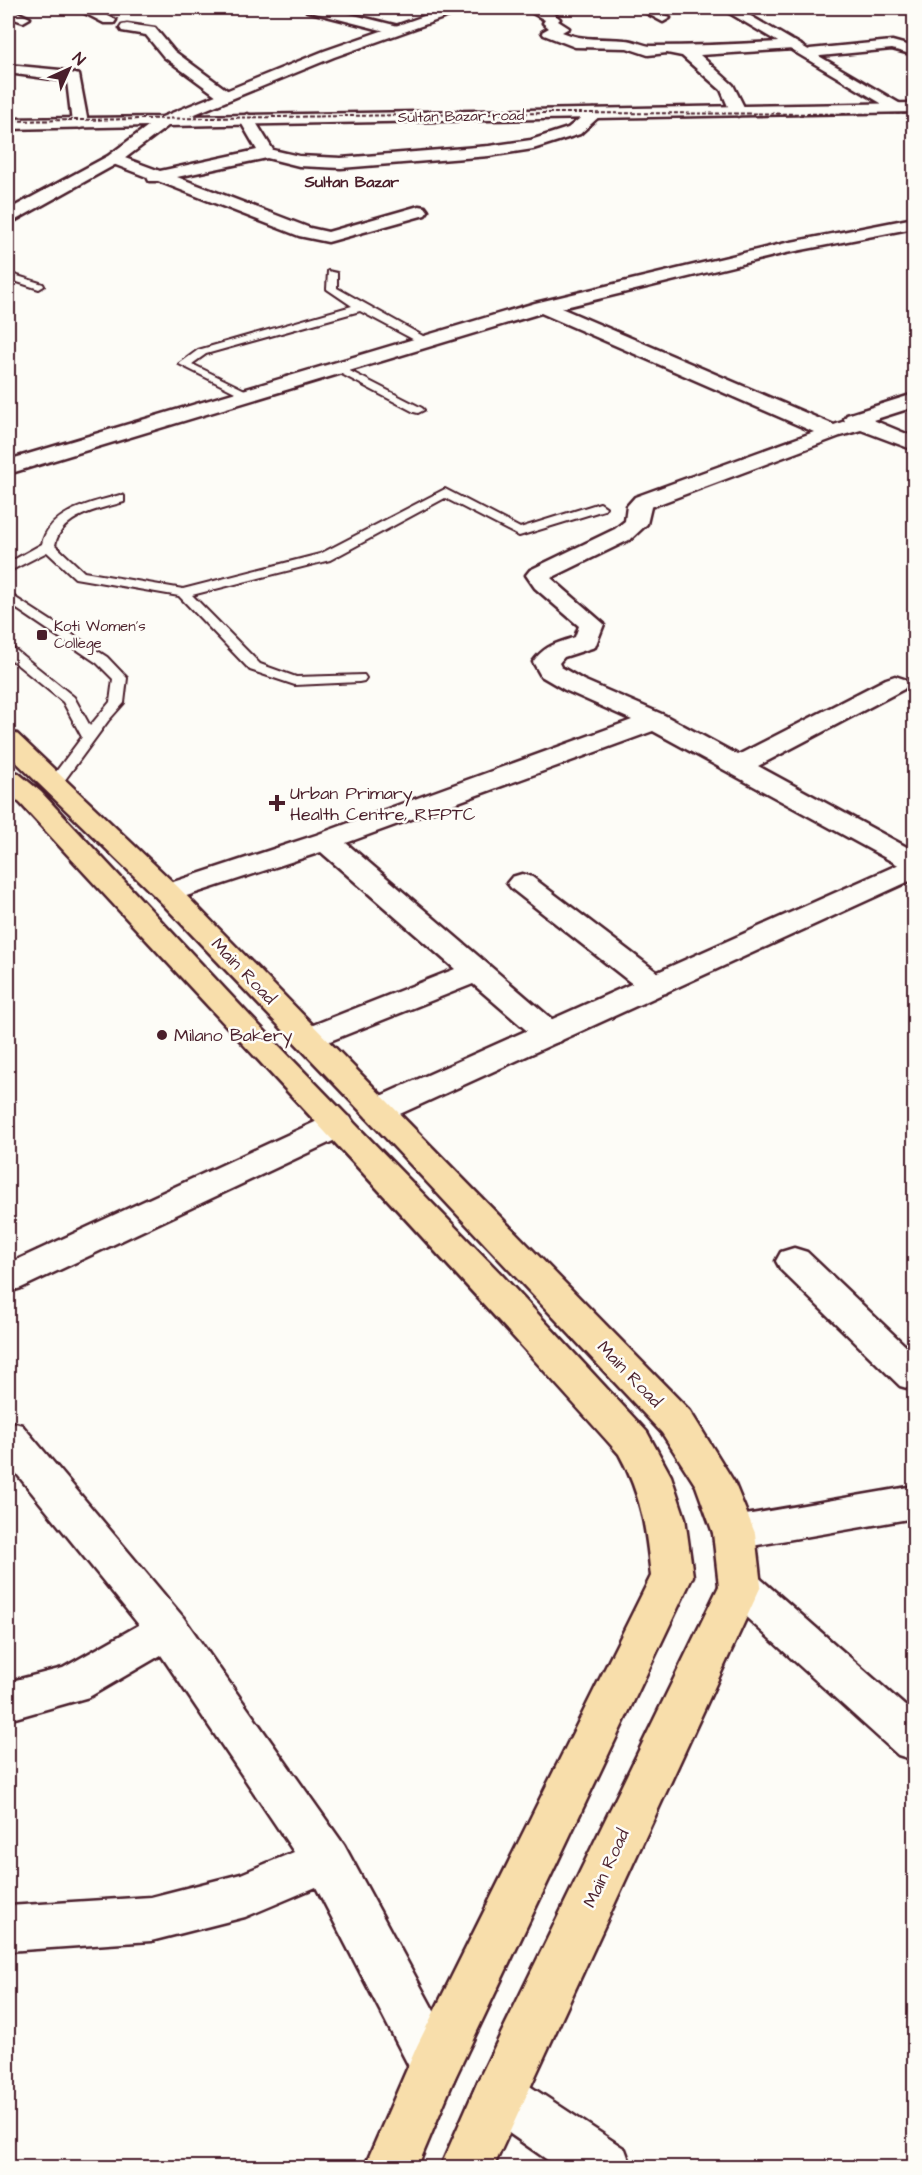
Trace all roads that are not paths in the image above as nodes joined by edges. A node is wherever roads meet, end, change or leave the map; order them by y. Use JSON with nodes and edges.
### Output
{"nodes":[{"id":1,"x":82,"y":8,"type":"edge"},
{"id":2,"x":312,"y":8,"type":"edge"},
{"id":3,"x":458,"y":8,"type":"edge"},
{"id":4,"x":644,"y":8,"type":"edge"},
{"id":5,"x":728,"y":8,"type":"edge"},
{"id":6,"x":533,"y":9,"type":"edge"},
{"id":7,"x":8,"y":12,"type":"edge"},
{"id":8,"x":555,"y":14,"type":"edge"},
{"id":9,"x":23,"y":18,"type":"dead end"},
{"id":10,"x":663,"y":18,"type":"dead end"},
{"id":11,"x":109,"y":20,"type":"dead end"},
{"id":12,"x":127,"y":28,"type":"dead end"},
{"id":13,"x":397,"y":30,"type":"junction"},
{"id":14,"x":794,"y":45,"type":"junction"},
{"id":15,"x":915,"y":51,"type":"edge"},
{"id":16,"x":686,"y":52,"type":"junction"},
{"id":17,"x":810,"y":53,"type":"junction"},
{"id":18,"x":8,"y":69,"type":"edge"},
{"id":19,"x":226,"y":96,"type":"junction"},
{"id":20,"x":908,"y":108,"type":"edge"},
{"id":21,"x":738,"y":111,"type":"junction"},
{"id":22,"x":594,"y":114,"type":"junction"},
{"id":23,"x":247,"y":119,"type":"junction"},
{"id":24,"x":165,"y":121,"type":"junction"},
{"id":25,"x":80,"y":123,"type":"junction"},
{"id":26,"x":8,"y":124,"type":"edge"},
{"id":27,"x":267,"y":153,"type":"junction"},
{"id":28,"x":114,"y":159,"type":"junction"},
{"id":29,"x":155,"y":177,"type":"junction"},
{"id":30,"x":419,"y":211,"type":"dead end"},
{"id":31,"x":8,"y":217,"type":"edge"},
{"id":32,"x":915,"y":223,"type":"edge"},
{"id":33,"x":332,"y":273,"type":"dead end"},
{"id":34,"x":8,"y":276,"type":"edge"},
{"id":35,"x":39,"y":286,"type":"dead end"},
{"id":36,"x":361,"y":307,"type":"junction"},
{"id":37,"x":542,"y":307,"type":"junction"},
{"id":38,"x":426,"y":342,"type":"junction"},
{"id":39,"x":338,"y":368,"type":"junction"},
{"id":40,"x":247,"y":396,"type":"junction"},
{"id":41,"x":915,"y":400,"type":"edge"},
{"id":42,"x":418,"y":410,"type":"dead end"},
{"id":43,"x":862,"y":423,"type":"junction"},
{"id":44,"x":832,"y":432,"type":"junction"},
{"id":45,"x":915,"y":444,"type":"edge"},
{"id":46,"x":8,"y":467,"type":"edge"},
{"id":47,"x":120,"y":499,"type":"dead end"},
{"id":48,"x":600,"y":507,"type":"dead end"},
{"id":49,"x":48,"y":546,"type":"junction"},
{"id":50,"x":8,"y":568,"type":"edge"},
{"id":51,"x":183,"y":593,"type":"junction"},
{"id":52,"x":8,"y":597,"type":"edge"},
{"id":53,"x":8,"y":651,"type":"edge"},
{"id":54,"x":359,"y":678,"type":"dead end"},
{"id":55,"x":895,"y":684,"type":"dead end"},
{"id":56,"x":655,"y":721,"type":"junction"},
{"id":57,"x":89,"y":737,"type":"junction"},
{"id":58,"x":8,"y":740,"type":"edge"},
{"id":59,"x":736,"y":767,"type":"junction"},
{"id":60,"x":8,"y":779,"type":"edge"},
{"id":61,"x":54,"y":785,"type":"junction"},
{"id":62,"x":326,"y":841,"type":"junction"},
{"id":63,"x":915,"y":862,"type":"edge"},
{"id":64,"x":915,"y":868,"type":"edge"},
{"id":65,"x":522,"y":883,"type":"dead end"},
{"id":66,"x":168,"y":893,"type":"junction"},
{"id":67,"x":477,"y":971,"type":"junction"},
{"id":68,"x":655,"y":986,"type":"junction"},
{"id":69,"x":550,"y":1034,"type":"junction"},
{"id":70,"x":309,"y":1038,"type":"junction"},
{"id":71,"x":379,"y":1110,"type":"junction"},
{"id":72,"x":338,"y":1125,"type":"junction"},
{"id":73,"x":794,"y":1261,"type":"dead end"},
{"id":74,"x":8,"y":1279,"type":"edge"},
{"id":75,"x":915,"y":1376,"type":"edge"},
{"id":76,"x":8,"y":1436,"type":"edge"},
{"id":77,"x":915,"y":1502,"type":"edge"},
{"id":78,"x":734,"y":1533,"type":"junction"},
{"id":79,"x":740,"y":1586,"type":"junction"},
{"id":80,"x":168,"y":1630,"type":"junction"},
{"id":81,"x":8,"y":1701,"type":"edge"},
{"id":82,"x":915,"y":1741,"type":"edge"},
{"id":83,"x":327,"y":1860,"type":"junction"},
{"id":84,"x":8,"y":1929,"type":"edge"},
{"id":85,"x":435,"y":2064,"type":"junction"},
{"id":86,"x":498,"y":2095,"type":"junction"},
{"id":87,"x":390,"y":2168,"type":"edge"},
{"id":88,"x":466,"y":2168,"type":"edge"},
{"id":89,"x":606,"y":2168,"type":"edge"}],
"edges":[{"from":1,"to":11,"type":"street"},
{"from":2,"to":13,"type":"street"},
{"from":3,"to":13,"type":"street"},
{"from":4,"to":10,"type":"street"},
{"from":5,"to":14,"type":"street"},
{"from":6,"to":8,"type":"street"},
{"from":7,"to":9,"type":"street"},
{"from":8,"to":16,"type":"street"},
{"from":12,"to":19,"type":"street"},
{"from":13,"to":19,"type":"street"},
{"from":14,"to":16,"type":"street"},
{"from":14,"to":17,"type":"street"},
{"from":15,"to":17,"type":"street"},
{"from":16,"to":21,"type":"street"},
{"from":17,"to":20,"type":"street"},
{"from":18,"to":25,"type":"street"},
{"from":19,"to":24,"type":"street"},
{"from":20,"to":21,"type":"street","name":"Sultan Bazar road"},
{"from":21,"to":22,"type":"street","name":"Sultan Bazar road"},
{"from":22,"to":23,"type":"street","name":"Sultan Bazar road"},
{"from":22,"to":27,"type":"street"},
{"from":23,"to":24,"type":"street","name":"Sultan Bazar road"},
{"from":23,"to":27,"type":"street"},
{"from":24,"to":25,"type":"street","name":"Sultan Bazar road"},
{"from":24,"to":28,"type":"street"},
{"from":25,"to":26,"type":"street","name":"Sultan Bazar road"},
{"from":27,"to":29,"type":"street"},
{"from":28,"to":29,"type":"street"},
{"from":28,"to":31,"type":"street"},
{"from":29,"to":30,"type":"street"},
{"from":32,"to":37,"type":"street"},
{"from":33,"to":36,"type":"lane"},
{"from":34,"to":35,"type":"lane"},
{"from":36,"to":38,"type":"lane"},
{"from":36,"to":40,"type":"lane"},
{"from":37,"to":38,"type":"street"},
{"from":37,"to":44,"type":"street"},
{"from":38,"to":39,"type":"street"},
{"from":39,"to":40,"type":"street"},
{"from":39,"to":42,"type":"lane"},
{"from":40,"to":46,"type":"street"},
{"from":41,"to":43,"type":"street"},
{"from":43,"to":44,"type":"street"},
{"from":43,"to":45,"type":"street"},
{"from":44,"to":56,"type":"street"},
{"from":47,"to":49,"type":"lane"},
{"from":48,"to":51,"type":"lane"},
{"from":49,"to":50,"type":"lane"},
{"from":49,"to":51,"type":"lane"},
{"from":51,"to":54,"type":"lane"},
{"from":52,"to":57,"type":"lane"},
{"from":53,"to":57,"type":"lane"},
{"from":55,"to":59,"type":"street"},
{"from":56,"to":59,"type":"street"},
{"from":56,"to":62,"type":"street"},
{"from":57,"to":61,"type":"lane"},
{"from":58,"to":61,"type":"main road","name":"Main Road"},
{"from":59,"to":63,"type":"street"},
{"from":60,"to":72,"type":"main road","name":"Main Road"},
{"from":61,"to":66,"type":"main road","name":"Main Road"},
{"from":62,"to":66,"type":"street"},
{"from":62,"to":67,"type":"street"},
{"from":64,"to":68,"type":"street"},
{"from":65,"to":68,"type":"street"},
{"from":66,"to":70,"type":"main road","name":"Main Road"},
{"from":67,"to":69,"type":"street"},
{"from":67,"to":70,"type":"street"},
{"from":68,"to":69,"type":"street"},
{"from":69,"to":71,"type":"street"},
{"from":70,"to":71,"type":"main road","name":"Main Road"},
{"from":71,"to":78,"type":"main road","name":"Main Road"},
{"from":72,"to":74,"type":"street"},
{"from":72,"to":85,"type":"main road","name":"Main Road"},
{"from":73,"to":75,"type":"street"},
{"from":76,"to":80,"type":"street"},
{"from":77,"to":78,"type":"street"},
{"from":78,"to":79,"type":"main road","name":"Main Road"},
{"from":79,"to":82,"type":"street"},
{"from":79,"to":86,"type":"main road","name":"Main Road"},
{"from":80,"to":81,"type":"street"},
{"from":80,"to":83,"type":"street"},
{"from":83,"to":84,"type":"street"},
{"from":83,"to":85,"type":"street"},
{"from":85,"to":87,"type":"main road","name":"Main Road"},
{"from":86,"to":88,"type":"main road","name":"Main Road"},
{"from":86,"to":89,"type":"street"}]}
